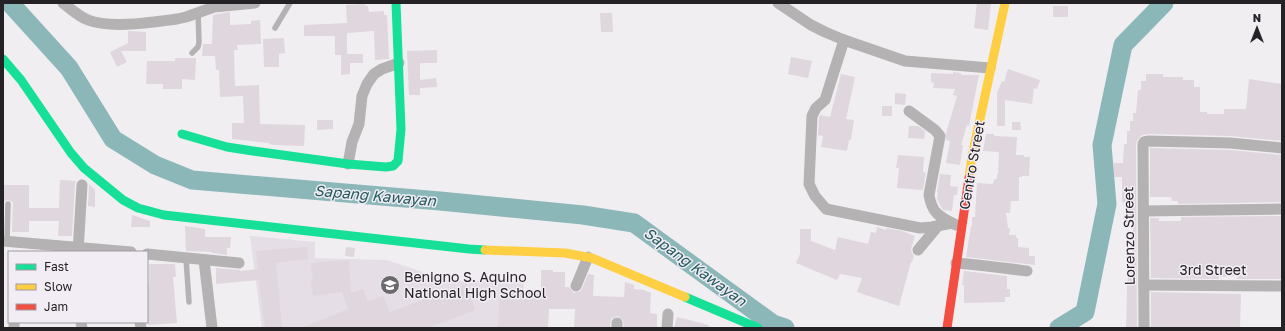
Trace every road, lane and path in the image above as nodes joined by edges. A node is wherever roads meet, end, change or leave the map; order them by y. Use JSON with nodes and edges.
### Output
{"nodes":[{"id":1,"x":63,"y":3,"type":"edge"},
{"id":2,"x":255,"y":3,"type":"edge"},
{"id":3,"x":290,"y":3,"type":"edge"},
{"id":4,"x":396,"y":3,"type":"edge"},
{"id":5,"x":778,"y":3,"type":"edge"},
{"id":6,"x":1005,"y":3,"type":"edge"},
{"id":7,"x":198,"y":12,"type":"junction"},
{"id":8,"x":275,"y":28,"type":"dead end"},
{"id":9,"x":844,"y":40,"type":"junction"},
{"id":10,"x":192,"y":53,"type":"dead end"},
{"id":11,"x":3,"y":59,"type":"edge"},
{"id":12,"x":399,"y":63,"type":"junction"},
{"id":13,"x":990,"y":68,"type":"junction"},
{"id":14,"x":909,"y":111,"type":"dead end"},
{"id":15,"x":182,"y":134,"type":"dead end"},
{"id":16,"x":1282,"y":148,"type":"edge"},
{"id":17,"x":348,"y":164,"type":"junction"},
{"id":18,"x":82,"y":185,"type":"dead end"},
{"id":19,"x":8,"y":204,"type":"dead end"},
{"id":20,"x":1282,"y":210,"type":"edge"},
{"id":21,"x":1144,"y":212,"type":"junction"},
{"id":22,"x":957,"y":225,"type":"junction"},
{"id":23,"x":938,"y":226,"type":"junction"},
{"id":24,"x":11,"y":244,"type":"edge"},
{"id":25,"x":78,"y":249,"type":"edge"},
{"id":26,"x":918,"y":250,"type":"dead end"},
{"id":27,"x":113,"y":251,"type":"edge"},
{"id":28,"x":148,"y":254,"type":"edge"},
{"id":29,"x":588,"y":257,"type":"junction"},
{"id":30,"x":186,"y":258,"type":"junction"},
{"id":31,"x":204,"y":260,"type":"junction"},
{"id":32,"x":239,"y":263,"type":"dead end"},
{"id":33,"x":956,"y":263,"type":"junction"},
{"id":34,"x":1027,"y":271,"type":"dead end"},
{"id":35,"x":1144,"y":285,"type":"junction"},
{"id":36,"x":576,"y":286,"type":"dead end"},
{"id":37,"x":1282,"y":286,"type":"edge"},
{"id":38,"x":189,"y":302,"type":"dead end"},
{"id":39,"x":668,"y":314,"type":"dead end"},
{"id":40,"x":212,"y":328,"type":"edge"},
{"id":41,"x":667,"y":328,"type":"edge"},
{"id":42,"x":758,"y":328,"type":"edge"},
{"id":43,"x":947,"y":328,"type":"edge"},
{"id":44,"x":1144,"y":328,"type":"edge"}],
"edges":[{"from":1,"to":7,"type":"street"},
{"from":2,"to":7,"type":"street"},
{"from":3,"to":8,"type":"lane"},
{"from":4,"to":12,"type":"street"},
{"from":5,"to":9,"type":"street"},
{"from":6,"to":13,"type":"street","name":"Centro Street"},
{"from":7,"to":10,"type":"lane"},
{"from":9,"to":13,"type":"street"},
{"from":9,"to":23,"type":"street"},
{"from":11,"to":29,"type":"street"},
{"from":12,"to":17,"type":"street"},
{"from":12,"to":17,"type":"street"},
{"from":13,"to":22,"type":"street","name":"Centro Street"},
{"from":14,"to":22,"type":"street"},
{"from":15,"to":17,"type":"street"},
{"from":16,"to":21,"type":"street","name":"Lorenzo Street"},
{"from":18,"to":25,"type":"street"},
{"from":19,"to":24,"type":"lane"},
{"from":20,"to":21,"type":"street"},
{"from":21,"to":35,"type":"street","name":"Lorenzo Street"},
{"from":22,"to":23,"type":"street"},
{"from":22,"to":33,"type":"street","name":"Centro Street"},
{"from":23,"to":26,"type":"street"},
{"from":24,"to":25,"type":"street"},
{"from":25,"to":27,"type":"street"},
{"from":28,"to":30,"type":"street"},
{"from":29,"to":36,"type":"street"},
{"from":29,"to":42,"type":"street"},
{"from":30,"to":31,"type":"street"},
{"from":30,"to":38,"type":"lane"},
{"from":31,"to":32,"type":"street"},
{"from":31,"to":40,"type":"street"},
{"from":33,"to":34,"type":"street"},
{"from":33,"to":43,"type":"street","name":"Centro Street"},
{"from":35,"to":37,"type":"street","name":"3rd Street"},
{"from":35,"to":44,"type":"street","name":"Lorenzo Street"},
{"from":39,"to":41,"type":"street"}]}
